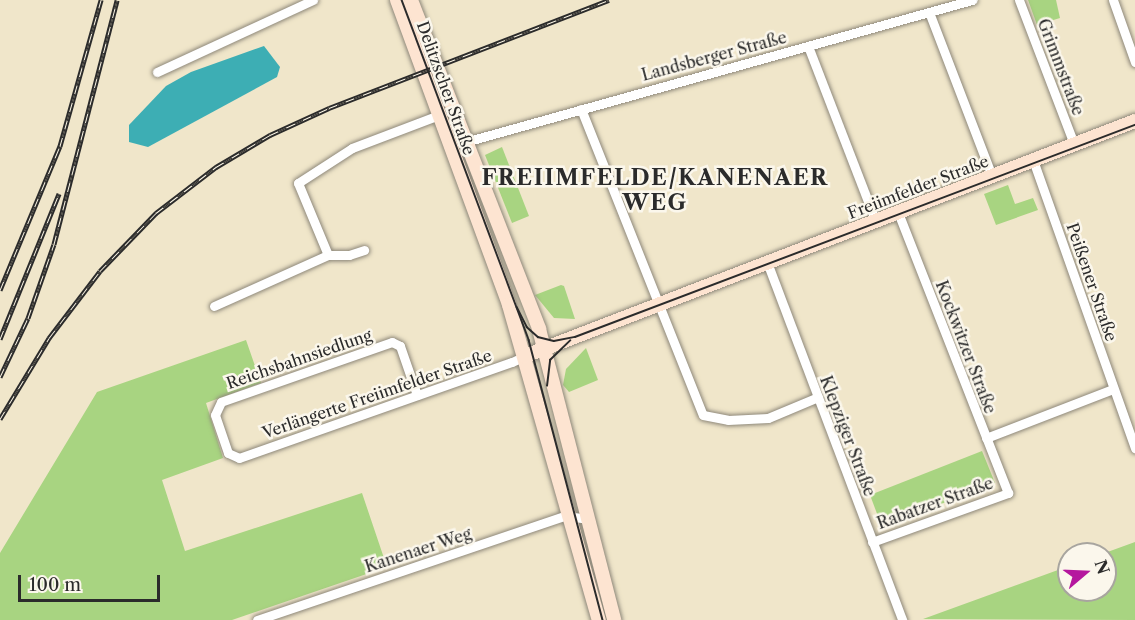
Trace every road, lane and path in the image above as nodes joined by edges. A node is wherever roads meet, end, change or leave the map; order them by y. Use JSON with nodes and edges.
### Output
{"nodes":[{"id":1,"x":313,"y":0,"type":"edge"},
{"id":2,"x":397,"y":0,"type":"edge"},
{"id":3,"x":411,"y":0,"type":"edge"},
{"id":4,"x":972,"y":0,"type":"edge"},
{"id":5,"x":1019,"y":0,"type":"edge"},
{"id":6,"x":1113,"y":0,"type":"edge"},
{"id":7,"x":929,"y":12,"type":"junction"},
{"id":8,"x":808,"y":46,"type":"junction"},
{"id":9,"x":1135,"y":62,"type":"edge"},
{"id":10,"x":157,"y":72,"type":"dead end"},
{"id":11,"x":581,"y":109,"type":"junction"},
{"id":12,"x":439,"y":115,"type":"junction"},
{"id":13,"x":1135,"y":121,"type":"edge"},
{"id":14,"x":465,"y":142,"type":"junction"},
{"id":15,"x":1074,"y":144,"type":"junction"},
{"id":16,"x":1033,"y":160,"type":"junction"},
{"id":17,"x":992,"y":176,"type":"junction"},
{"id":18,"x":898,"y":212,"type":"junction"},
{"id":19,"x":875,"y":220,"type":"junction"},
{"id":20,"x":364,"y":250,"type":"dead end"},
{"id":21,"x":328,"y":255,"type":"junction"},
{"id":22,"x":766,"y":262,"type":"junction"},
{"id":23,"x":658,"y":304,"type":"junction"},
{"id":24,"x":214,"y":306,"type":"dead end"},
{"id":25,"x":544,"y":347,"type":"junction"},
{"id":26,"x":525,"y":356,"type":"junction"},
{"id":27,"x":1113,"y":388,"type":"junction"},
{"id":28,"x":417,"y":395,"type":"junction"},
{"id":29,"x":818,"y":397,"type":"junction"},
{"id":30,"x":1130,"y":420,"type":"edge"},
{"id":31,"x":986,"y":438,"type":"junction"},
{"id":32,"x":1135,"y":448,"type":"edge"},
{"id":33,"x":239,"y":458,"type":"joint"},
{"id":34,"x":1008,"y":493,"type":"joint"},
{"id":35,"x":569,"y":516,"type":"junction"},
{"id":36,"x":588,"y":519,"type":"junction"},
{"id":37,"x":872,"y":542,"type":"junction"},
{"id":38,"x":257,"y":620,"type":"edge"},
{"id":39,"x":599,"y":620,"type":"edge"},
{"id":40,"x":614,"y":620,"type":"edge"},
{"id":41,"x":902,"y":620,"type":"edge"}],
"edges":[{"from":1,"to":10,"type":"street"},
{"from":2,"to":12,"type":"main road","name":"Delitzscher Straße"},
{"from":3,"to":14,"type":"main road","name":"Delitzscher Straße"},
{"from":4,"to":7,"type":"street","name":"Landsberger Straße"},
{"from":5,"to":15,"type":"street","name":"Grimmstraße"},
{"from":6,"to":9,"type":"street"},
{"from":7,"to":8,"type":"street","name":"Landsberger Straße"},
{"from":7,"to":17,"type":"street"},
{"from":8,"to":11,"type":"street","name":"Landsberger Straße"},
{"from":8,"to":19,"type":"street"},
{"from":11,"to":14,"type":"street","name":"Landsberger Straße"},
{"from":11,"to":23,"type":"street"},
{"from":12,"to":21,"type":"street"},
{"from":12,"to":26,"type":"main road","name":"Delitzscher Straße"},
{"from":13,"to":15,"type":"main road","name":"Freiimfelder Straße"},
{"from":14,"to":25,"type":"main road","name":"Delitzscher Straße"},
{"from":15,"to":16,"type":"main road","name":"Freiimfelder Straße"},
{"from":16,"to":17,"type":"main road","name":"Freiimfelder Straße"},
{"from":16,"to":27,"type":"street","name":"Peißener Straße"},
{"from":17,"to":18,"type":"main road","name":"Freiimfelder Straße"},
{"from":18,"to":19,"type":"main road","name":"Freiimfelder Straße"},
{"from":18,"to":31,"type":"street","name":"Kockwitzer Straße"},
{"from":19,"to":22,"type":"main road","name":"Freiimfelder Straße"},
{"from":20,"to":21,"type":"street"},
{"from":21,"to":24,"type":"street"},
{"from":22,"to":23,"type":"main road","name":"Freiimfelder Straße"},
{"from":22,"to":29,"type":"street","name":"Klepziger Straße"},
{"from":23,"to":25,"type":"main road","name":"Freiimfelder Straße"},
{"from":23,"to":29,"type":"street"},
{"from":25,"to":26,"type":"main road"},
{"from":25,"to":36,"type":"main road","name":"Delitzscher Straße"},
{"from":26,"to":28,"type":"street","name":"Verlängerte Freiimfelder Straße"},
{"from":26,"to":35,"type":"main road","name":"Delitzscher Straße"},
{"from":27,"to":30,"type":"street","name":"Peißener Straße"},
{"from":27,"to":31,"type":"street"},
{"from":28,"to":33,"type":"street","name":"Verlängerte Freiimfelder Straße"},
{"from":28,"to":33,"type":"street","name":"Reichsbahnsiedlung"},
{"from":29,"to":37,"type":"street","name":"Klepziger Straße"},
{"from":30,"to":32,"type":"street","name":"Peißener Straße"},
{"from":31,"to":34,"type":"street","name":"Kockwitzer Straße"},
{"from":34,"to":37,"type":"street","name":"Rabatzer Straße"},
{"from":35,"to":36,"type":"street","name":"Kanenaer Weg"},
{"from":35,"to":38,"type":"street","name":"Kanenaer Weg"},
{"from":35,"to":39,"type":"main road","name":"Delitzscher Straße"},
{"from":36,"to":40,"type":"main road","name":"Delitzscher Straße"},
{"from":37,"to":41,"type":"street","name":"Klepziger Straße"}]}
